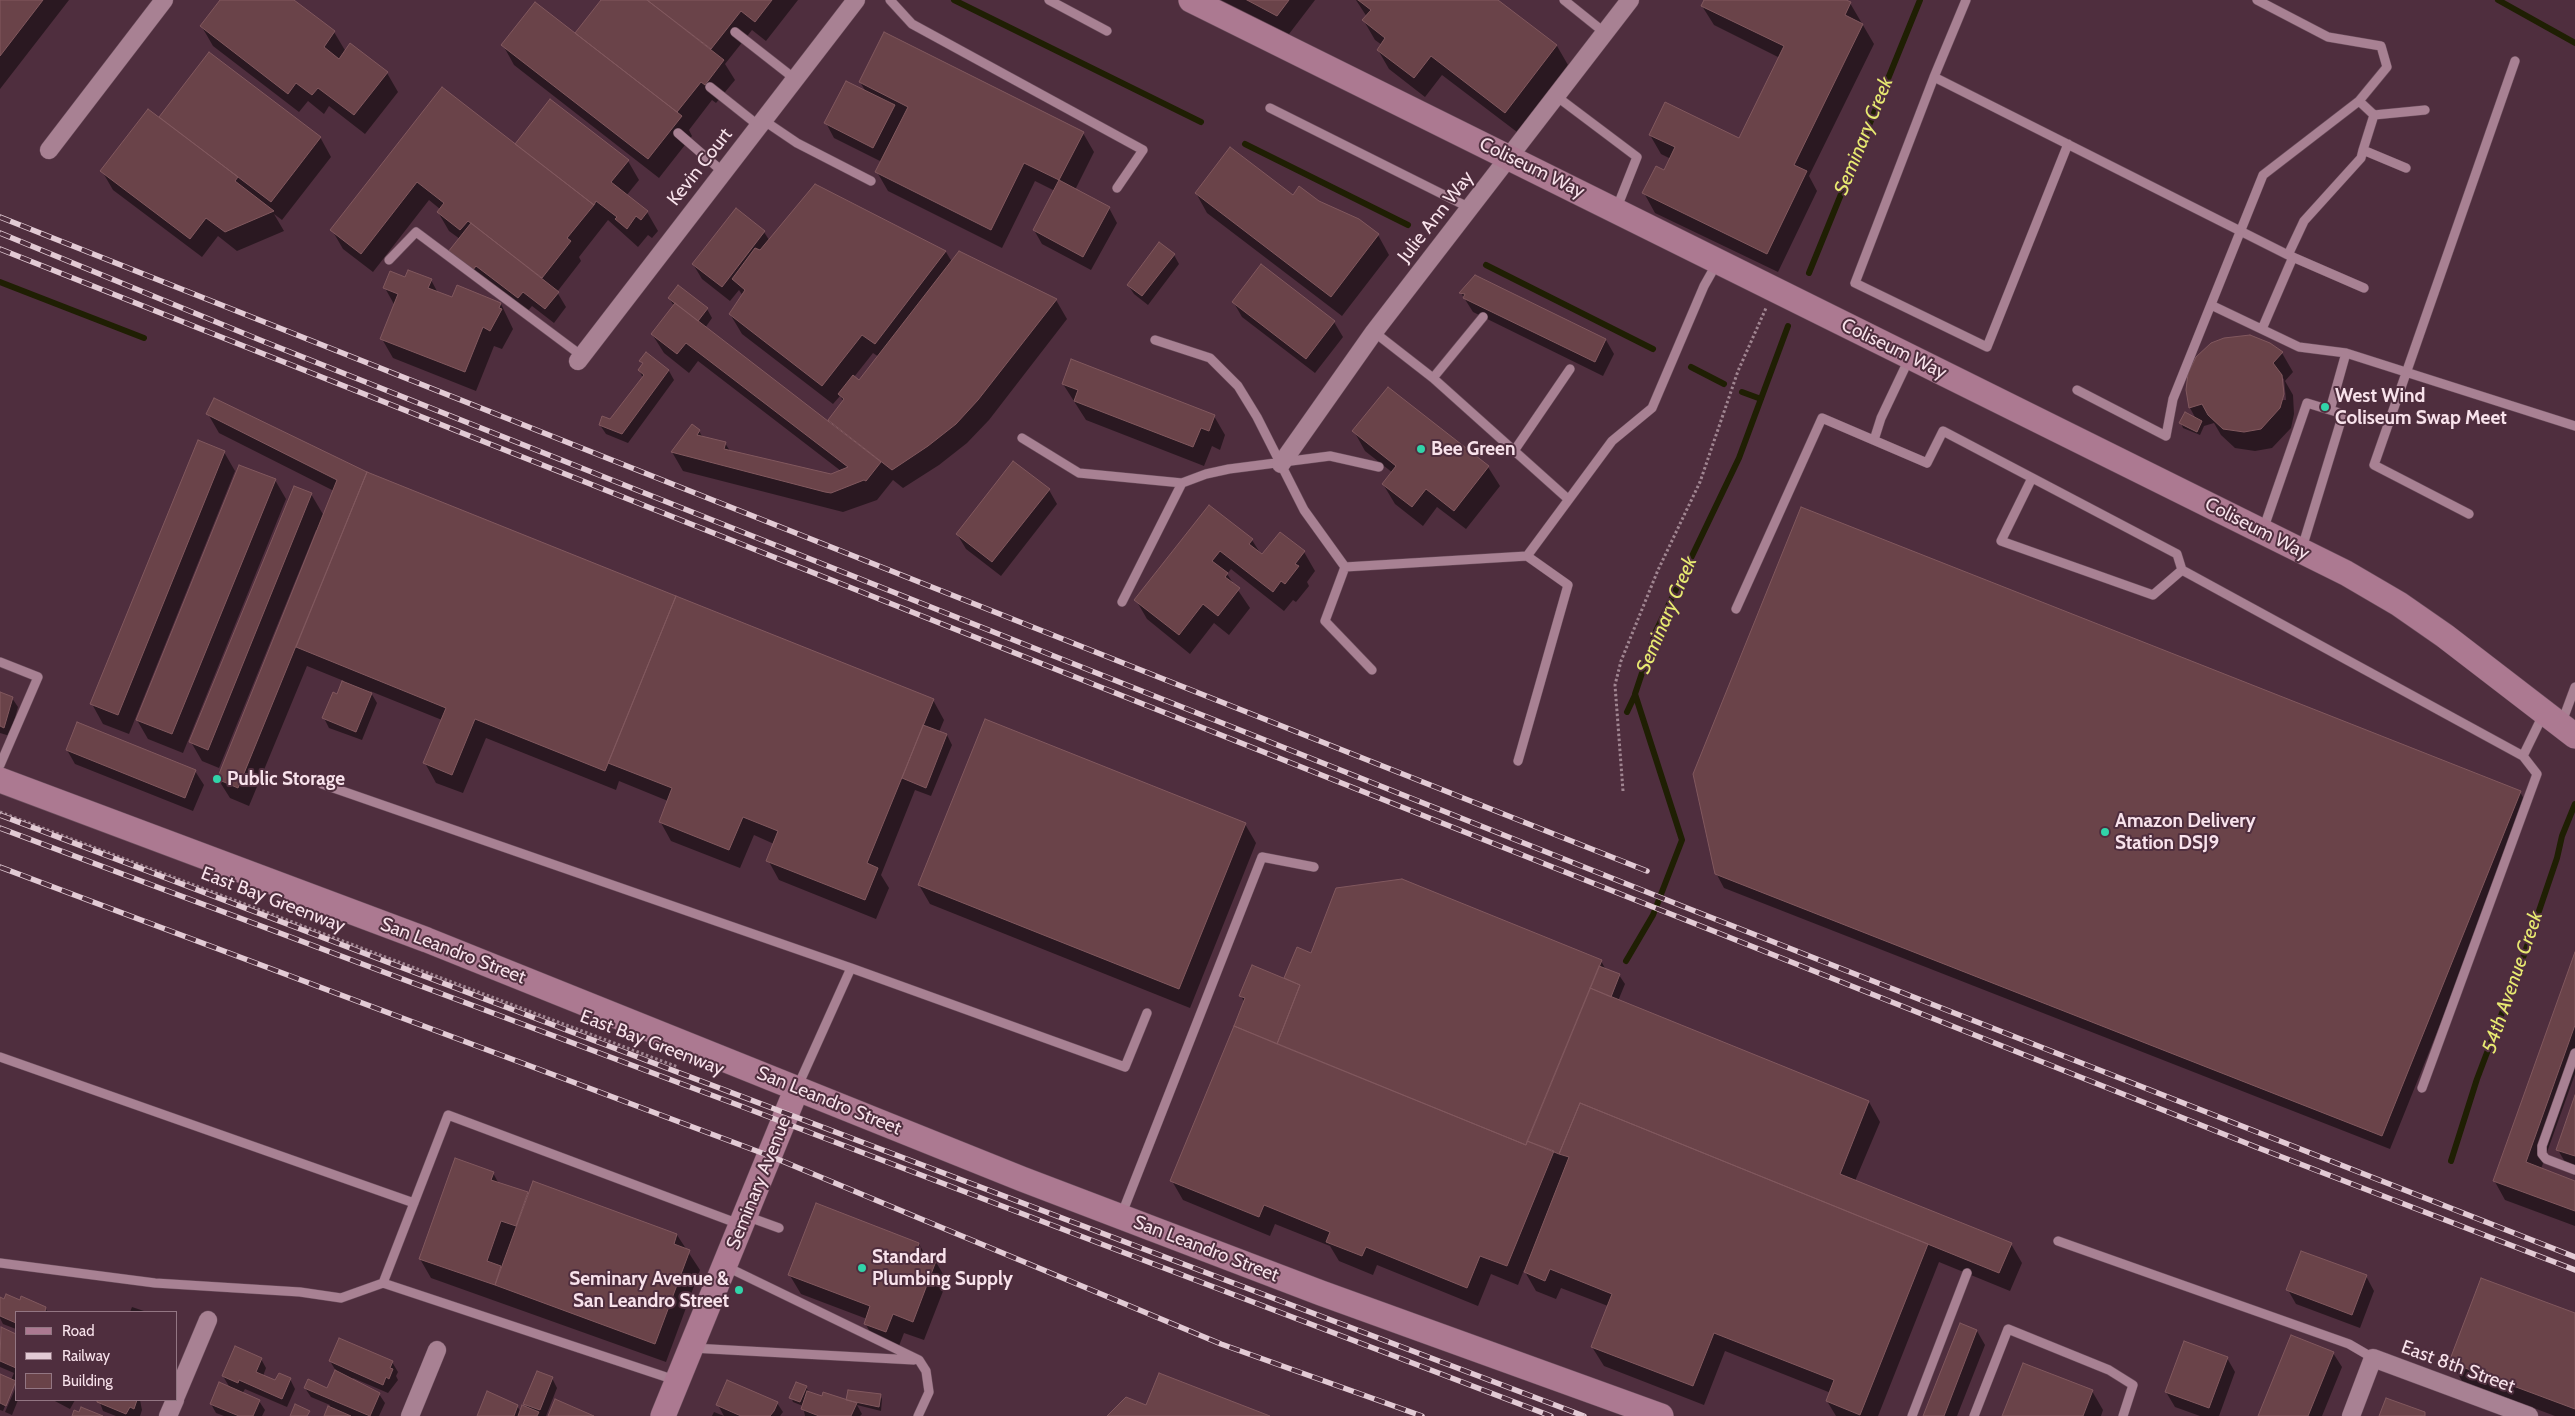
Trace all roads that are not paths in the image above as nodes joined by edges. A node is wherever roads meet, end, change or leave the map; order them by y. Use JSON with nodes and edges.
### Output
{"nodes":[{"id":1,"x":164,"y":0,"type":"edge"},
{"id":2,"x":856,"y":0,"type":"edge"},
{"id":3,"x":890,"y":0,"type":"edge"},
{"id":4,"x":1049,"y":0,"type":"edge"},
{"id":5,"x":1191,"y":0,"type":"edge"},
{"id":6,"x":1564,"y":0,"type":"edge"},
{"id":7,"x":1630,"y":0,"type":"edge"},
{"id":8,"x":1966,"y":0,"type":"edge"},
{"id":9,"x":2257,"y":0,"type":"edge"},
{"id":10,"x":1107,"y":31,"type":"dead end"},
{"id":11,"x":736,"y":32,"type":"dead end"},
{"id":12,"x":1605,"y":33,"type":"junction"},
{"id":13,"x":2515,"y":61,"type":"dead end"},
{"id":14,"x":1934,"y":77,"type":"junction"},
{"id":15,"x":795,"y":79,"type":"junction"},
{"id":16,"x":710,"y":87,"type":"dead end"},
{"id":17,"x":1556,"y":96,"type":"junction"},
{"id":18,"x":2360,"y":101,"type":"junction"},
{"id":19,"x":1270,"y":108,"type":"dead end"},
{"id":20,"x":2425,"y":110,"type":"dead end"},
{"id":21,"x":2374,"y":115,"type":"junction"},
{"id":22,"x":761,"y":123,"type":"junction"},
{"id":23,"x":678,"y":133,"type":"dead end"},
{"id":24,"x":2068,"y":144,"type":"junction"},
{"id":25,"x":49,"y":150,"type":"dead end"},
{"id":26,"x":2363,"y":150,"type":"junction"},
{"id":27,"x":1509,"y":157,"type":"junction"},
{"id":28,"x":2406,"y":168,"type":"dead end"},
{"id":29,"x":723,"y":172,"type":"junction"},
{"id":30,"x":872,"y":181,"type":"dead end"},
{"id":31,"x":1117,"y":188,"type":"dead end"},
{"id":32,"x":1470,"y":208,"type":"junction"},
{"id":33,"x":1616,"y":210,"type":"junction"},
{"id":34,"x":2241,"y":231,"type":"junction"},
{"id":35,"x":2290,"y":256,"type":"junction"},
{"id":36,"x":389,"y":260,"type":"dead end"},
{"id":37,"x":1718,"y":261,"type":"junction"},
{"id":38,"x":2364,"y":288,"type":"dead end"},
{"id":39,"x":2211,"y":305,"type":"junction"},
{"id":40,"x":1483,"y":317,"type":"dead end"},
{"id":41,"x":2262,"y":329,"type":"junction"},
{"id":42,"x":1374,"y":332,"type":"junction"},
{"id":43,"x":1155,"y":340,"type":"dead end"},
{"id":44,"x":2346,"y":353,"type":"junction"},
{"id":45,"x":1910,"y":357,"type":"junction"},
{"id":46,"x":580,"y":358,"type":"joint"},
{"id":47,"x":1570,"y":369,"type":"dead end"},
{"id":48,"x":2406,"y":372,"type":"junction"},
{"id":49,"x":1433,"y":378,"type":"junction"},
{"id":50,"x":2077,"y":390,"type":"dead end"},
{"id":51,"x":2330,"y":410,"type":"junction"},
{"id":52,"x":2575,"y":426,"type":"edge"},
{"id":53,"x":1022,"y":438,"type":"dead end"},
{"id":54,"x":1874,"y":440,"type":"junction"},
{"id":55,"x":1514,"y":451,"type":"junction"},
{"id":56,"x":1281,"y":464,"type":"junction"},
{"id":57,"x":1379,"y":467,"type":"dead end"},
{"id":58,"x":2032,"y":478,"type":"junction"},
{"id":59,"x":1182,"y":483,"type":"junction"},
{"id":60,"x":1568,"y":499,"type":"junction"},
{"id":61,"x":2469,"y":514,"type":"dead end"},
{"id":62,"x":2262,"y":532,"type":"junction"},
{"id":63,"x":2301,"y":551,"type":"junction"},
{"id":64,"x":1527,"y":556,"type":"junction"},
{"id":65,"x":1345,"y":567,"type":"junction"},
{"id":66,"x":2182,"y":570,"type":"junction"},
{"id":67,"x":1122,"y":602,"type":"dead end"},
{"id":68,"x":1736,"y":609,"type":"dead end"},
{"id":69,"x":0,"y":662,"type":"edge"},
{"id":70,"x":1372,"y":670,"type":"dead end"},
{"id":71,"x":2575,"y":687,"type":"edge"},
{"id":72,"x":2560,"y":724,"type":"edge"},
{"id":73,"x":2523,"y":756,"type":"junction"},
{"id":74,"x":1518,"y":760,"type":"dead end"},
{"id":75,"x":0,"y":765,"type":"edge"},
{"id":76,"x":0,"y":780,"type":"edge"},
{"id":77,"x":322,"y":784,"type":"dead end"},
{"id":78,"x":1314,"y":867,"type":"dead end"},
{"id":79,"x":851,"y":968,"type":"junction"},
{"id":80,"x":1147,"y":1013,"type":"dead end"},
{"id":81,"x":2575,"y":1053,"type":"edge"},
{"id":82,"x":0,"y":1057,"type":"edge"},
{"id":83,"x":797,"y":1088,"type":"junction"},
{"id":84,"x":2422,"y":1088,"type":"dead end"},
{"id":85,"x":2575,"y":1170,"type":"edge"},
{"id":86,"x":414,"y":1203,"type":"junction"},
{"id":87,"x":1121,"y":1217,"type":"junction"},
{"id":88,"x":744,"y":1220,"type":"junction"},
{"id":89,"x":779,"y":1228,"type":"dead end"},
{"id":90,"x":2058,"y":1241,"type":"dead end"},
{"id":91,"x":0,"y":1263,"type":"edge"},
{"id":92,"x":725,"y":1265,"type":"junction"},
{"id":93,"x":1967,"y":1274,"type":"dead end"},
{"id":94,"x":383,"y":1282,"type":"junction"},
{"id":95,"x":208,"y":1320,"type":"dead end"},
{"id":96,"x":691,"y":1348,"type":"junction"},
{"id":97,"x":437,"y":1350,"type":"dead end"},
{"id":98,"x":2373,"y":1358,"type":"junction"},
{"id":99,"x":919,"y":1360,"type":"junction"},
{"id":100,"x":678,"y":1381,"type":"junction"},
{"id":101,"x":178,"y":1391,"type":"edge"},
{"id":102,"x":174,"y":1401,"type":"edge"},
{"id":103,"x":168,"y":1416,"type":"edge"},
{"id":104,"x":410,"y":1416,"type":"edge"},
{"id":105,"x":663,"y":1416,"type":"edge"},
{"id":106,"x":918,"y":1416,"type":"edge"},
{"id":107,"x":1661,"y":1416,"type":"edge"},
{"id":108,"x":1912,"y":1416,"type":"edge"},
{"id":109,"x":1974,"y":1416,"type":"edge"},
{"id":110,"x":2123,"y":1416,"type":"edge"},
{"id":111,"x":2351,"y":1416,"type":"edge"},
{"id":112,"x":2529,"y":1416,"type":"edge"}],
"edges":[{"from":1,"to":25,"type":"street"},
{"from":2,"to":15,"type":"street","name":"Kevin Court"},
{"from":3,"to":31,"type":"lane"},
{"from":4,"to":10,"type":"lane"},
{"from":5,"to":27,"type":"street","name":"Coliseum Way"},
{"from":6,"to":12,"type":"lane"},
{"from":7,"to":12,"type":"street","name":"Julie Ann Way"},
{"from":8,"to":14,"type":"lane"},
{"from":9,"to":18,"type":"lane"},
{"from":11,"to":15,"type":"lane"},
{"from":12,"to":17,"type":"street","name":"Julie Ann Way"},
{"from":13,"to":48,"type":"lane"},
{"from":14,"to":24,"type":"lane"},
{"from":14,"to":24,"type":"lane"},
{"from":15,"to":22,"type":"street","name":"Kevin Court"},
{"from":16,"to":22,"type":"lane"},
{"from":17,"to":27,"type":"street","name":"Julie Ann Way"},
{"from":17,"to":33,"type":"lane"},
{"from":18,"to":21,"type":"lane"},
{"from":18,"to":34,"type":"lane"},
{"from":19,"to":32,"type":"lane"},
{"from":20,"to":21,"type":"lane"},
{"from":21,"to":26,"type":"lane"},
{"from":22,"to":29,"type":"street","name":"Kevin Court"},
{"from":22,"to":30,"type":"lane"},
{"from":23,"to":29,"type":"lane"},
{"from":24,"to":34,"type":"lane"},
{"from":26,"to":28,"type":"lane"},
{"from":26,"to":35,"type":"lane"},
{"from":27,"to":32,"type":"street","name":"Julie Ann Way"},
{"from":27,"to":33,"type":"street","name":"Coliseum Way"},
{"from":29,"to":46,"type":"street","name":"Kevin Court"},
{"from":32,"to":42,"type":"street","name":"Julie Ann Way"},
{"from":33,"to":37,"type":"street","name":"Coliseum Way"},
{"from":34,"to":35,"type":"lane"},
{"from":34,"to":39,"type":"lane"},
{"from":35,"to":38,"type":"lane"},
{"from":35,"to":41,"type":"lane"},
{"from":36,"to":46,"type":"lane"},
{"from":37,"to":45,"type":"street","name":"Coliseum Way"},
{"from":37,"to":60,"type":"lane"},
{"from":39,"to":41,"type":"lane"},
{"from":39,"to":50,"type":"lane"},
{"from":40,"to":49,"type":"lane"},
{"from":41,"to":44,"type":"lane"},
{"from":42,"to":49,"type":"lane"},
{"from":42,"to":56,"type":"street","name":"Julie Ann Way"},
{"from":43,"to":56,"type":"lane"},
{"from":44,"to":48,"type":"lane"},
{"from":44,"to":51,"type":"lane"},
{"from":45,"to":54,"type":"lane"},
{"from":45,"to":62,"type":"street","name":"Coliseum Way"},
{"from":47,"to":55,"type":"lane"},
{"from":48,"to":52,"type":"lane"},
{"from":48,"to":61,"type":"lane"},
{"from":49,"to":55,"type":"lane"},
{"from":51,"to":62,"type":"lane"},
{"from":51,"to":63,"type":"lane"},
{"from":53,"to":59,"type":"lane"},
{"from":54,"to":58,"type":"lane"},
{"from":54,"to":68,"type":"lane"},
{"from":55,"to":60,"type":"lane"},
{"from":56,"to":57,"type":"lane"},
{"from":56,"to":59,"type":"lane"},
{"from":56,"to":65,"type":"lane"},
{"from":58,"to":66,"type":"lane"},
{"from":58,"to":66,"type":"lane"},
{"from":59,"to":67,"type":"lane"},
{"from":60,"to":64,"type":"lane"},
{"from":62,"to":63,"type":"street","name":"Coliseum Way"},
{"from":63,"to":72,"type":"street","name":"Coliseum Way"},
{"from":64,"to":65,"type":"lane"},
{"from":64,"to":74,"type":"lane"},
{"from":65,"to":70,"type":"lane"},
{"from":66,"to":73,"type":"lane"},
{"from":69,"to":75,"type":"lane"},
{"from":71,"to":72,"type":"lane"},
{"from":72,"to":73,"type":"lane"},
{"from":73,"to":84,"type":"lane"},
{"from":76,"to":83,"type":"street","name":"San Leandro Street"},
{"from":77,"to":79,"type":"lane"},
{"from":78,"to":87,"type":"lane"},
{"from":79,"to":80,"type":"lane"},
{"from":79,"to":83,"type":"lane"},
{"from":81,"to":85,"type":"lane"},
{"from":82,"to":86,"type":"lane"},
{"from":83,"to":87,"type":"street","name":"San Leandro Street"},
{"from":83,"to":88,"type":"street","name":"Seminary Avenue"},
{"from":86,"to":88,"type":"lane"},
{"from":86,"to":94,"type":"lane"},
{"from":87,"to":107,"type":"street","name":"San Leandro Street"},
{"from":88,"to":89,"type":"lane"},
{"from":88,"to":92,"type":"street","name":"Seminary Avenue"},
{"from":90,"to":98,"type":"lane"},
{"from":91,"to":94,"type":"lane"},
{"from":92,"to":96,"type":"street","name":"Seminary Avenue"},
{"from":92,"to":99,"type":"lane"},
{"from":93,"to":108,"type":"lane"},
{"from":94,"to":100,"type":"lane"},
{"from":95,"to":101,"type":"street"},
{"from":96,"to":99,"type":"lane"},
{"from":96,"to":100,"type":"street","name":"Seminary Avenue"},
{"from":97,"to":104,"type":"street"},
{"from":98,"to":111,"type":"street"},
{"from":98,"to":112,"type":"street","name":"East 8th Street"},
{"from":99,"to":106,"type":"lane"},
{"from":100,"to":105,"type":"street","name":"Seminary Avenue"},
{"from":102,"to":103,"type":"street"},
{"from":109,"to":110,"type":"lane"}]}
